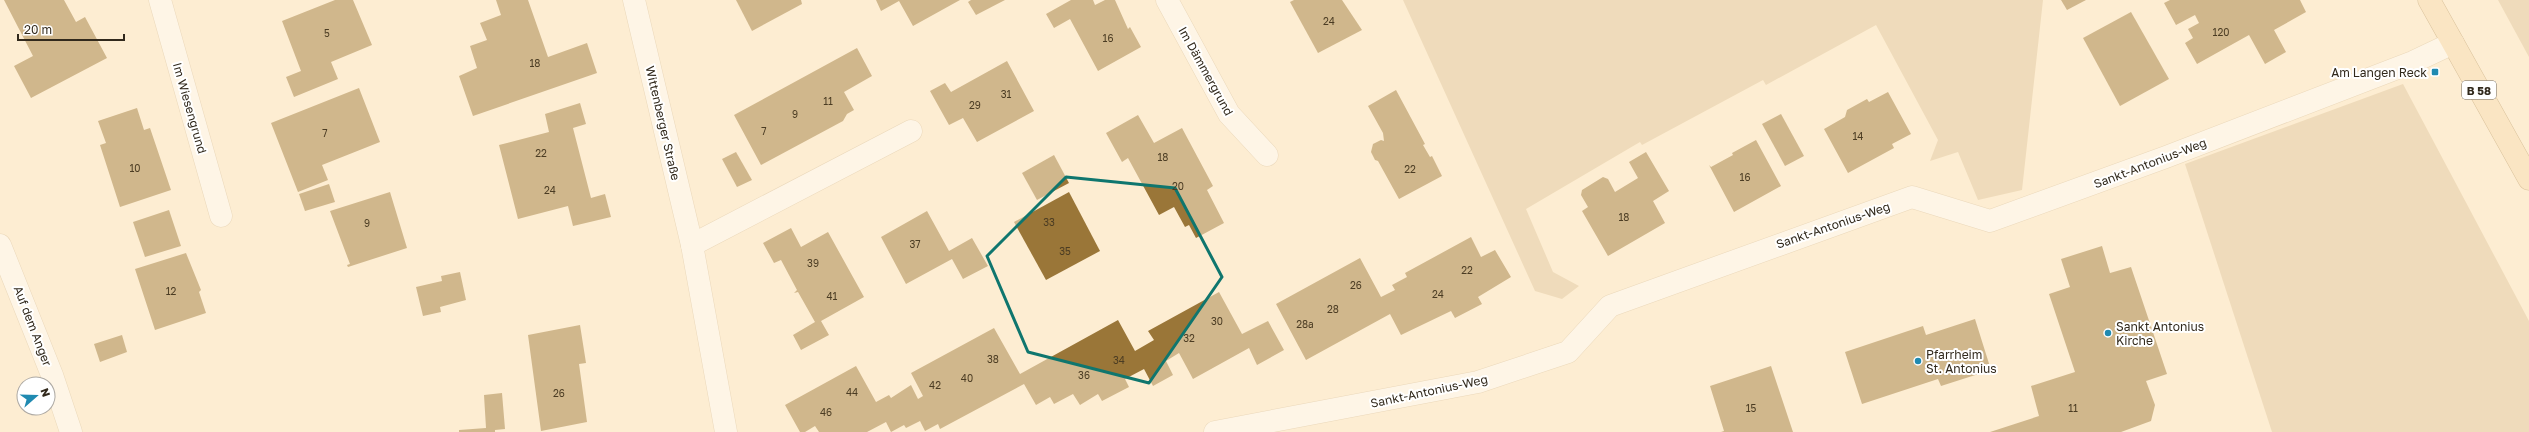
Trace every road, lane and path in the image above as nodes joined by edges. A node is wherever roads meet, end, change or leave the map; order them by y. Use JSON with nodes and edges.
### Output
{"nodes":[{"id":1,"x":160,"y":0,"type":"edge"},
{"id":2,"x":634,"y":0,"type":"edge"},
{"id":3,"x":1167,"y":0,"type":"edge"},
{"id":4,"x":2429,"y":0,"type":"edge"},
{"id":5,"x":2453,"y":43,"type":"junction"},
{"id":6,"x":911,"y":131,"type":"dead end"},
{"id":7,"x":1267,"y":155,"type":"dead end"},
{"id":8,"x":2529,"y":180,"type":"edge"},
{"id":9,"x":221,"y":216,"type":"dead end"},
{"id":10,"x":0,"y":245,"type":"edge"},
{"id":11,"x":692,"y":245,"type":"junction"},
{"id":12,"x":71,"y":432,"type":"edge"},
{"id":13,"x":726,"y":432,"type":"edge"},
{"id":14,"x":1215,"y":432,"type":"edge"}],
"edges":[{"from":1,"to":9,"type":"street","name":"Im Wiesengrund"},
{"from":2,"to":11,"type":"street","name":"Wittenberger Straße"},
{"from":3,"to":7,"type":"street","name":"Im Dämmergrund"},
{"from":4,"to":5,"type":"main road","number":"B 58"},
{"from":5,"to":8,"type":"main road","number":"B 58"},
{"from":5,"to":14,"type":"street","name":"Sankt-Antonius-Weg"},
{"from":6,"to":11,"type":"street"},
{"from":10,"to":12,"type":"street","name":"Auf dem Anger"},
{"from":11,"to":13,"type":"street","name":"Wittenberger Straße"}]}
